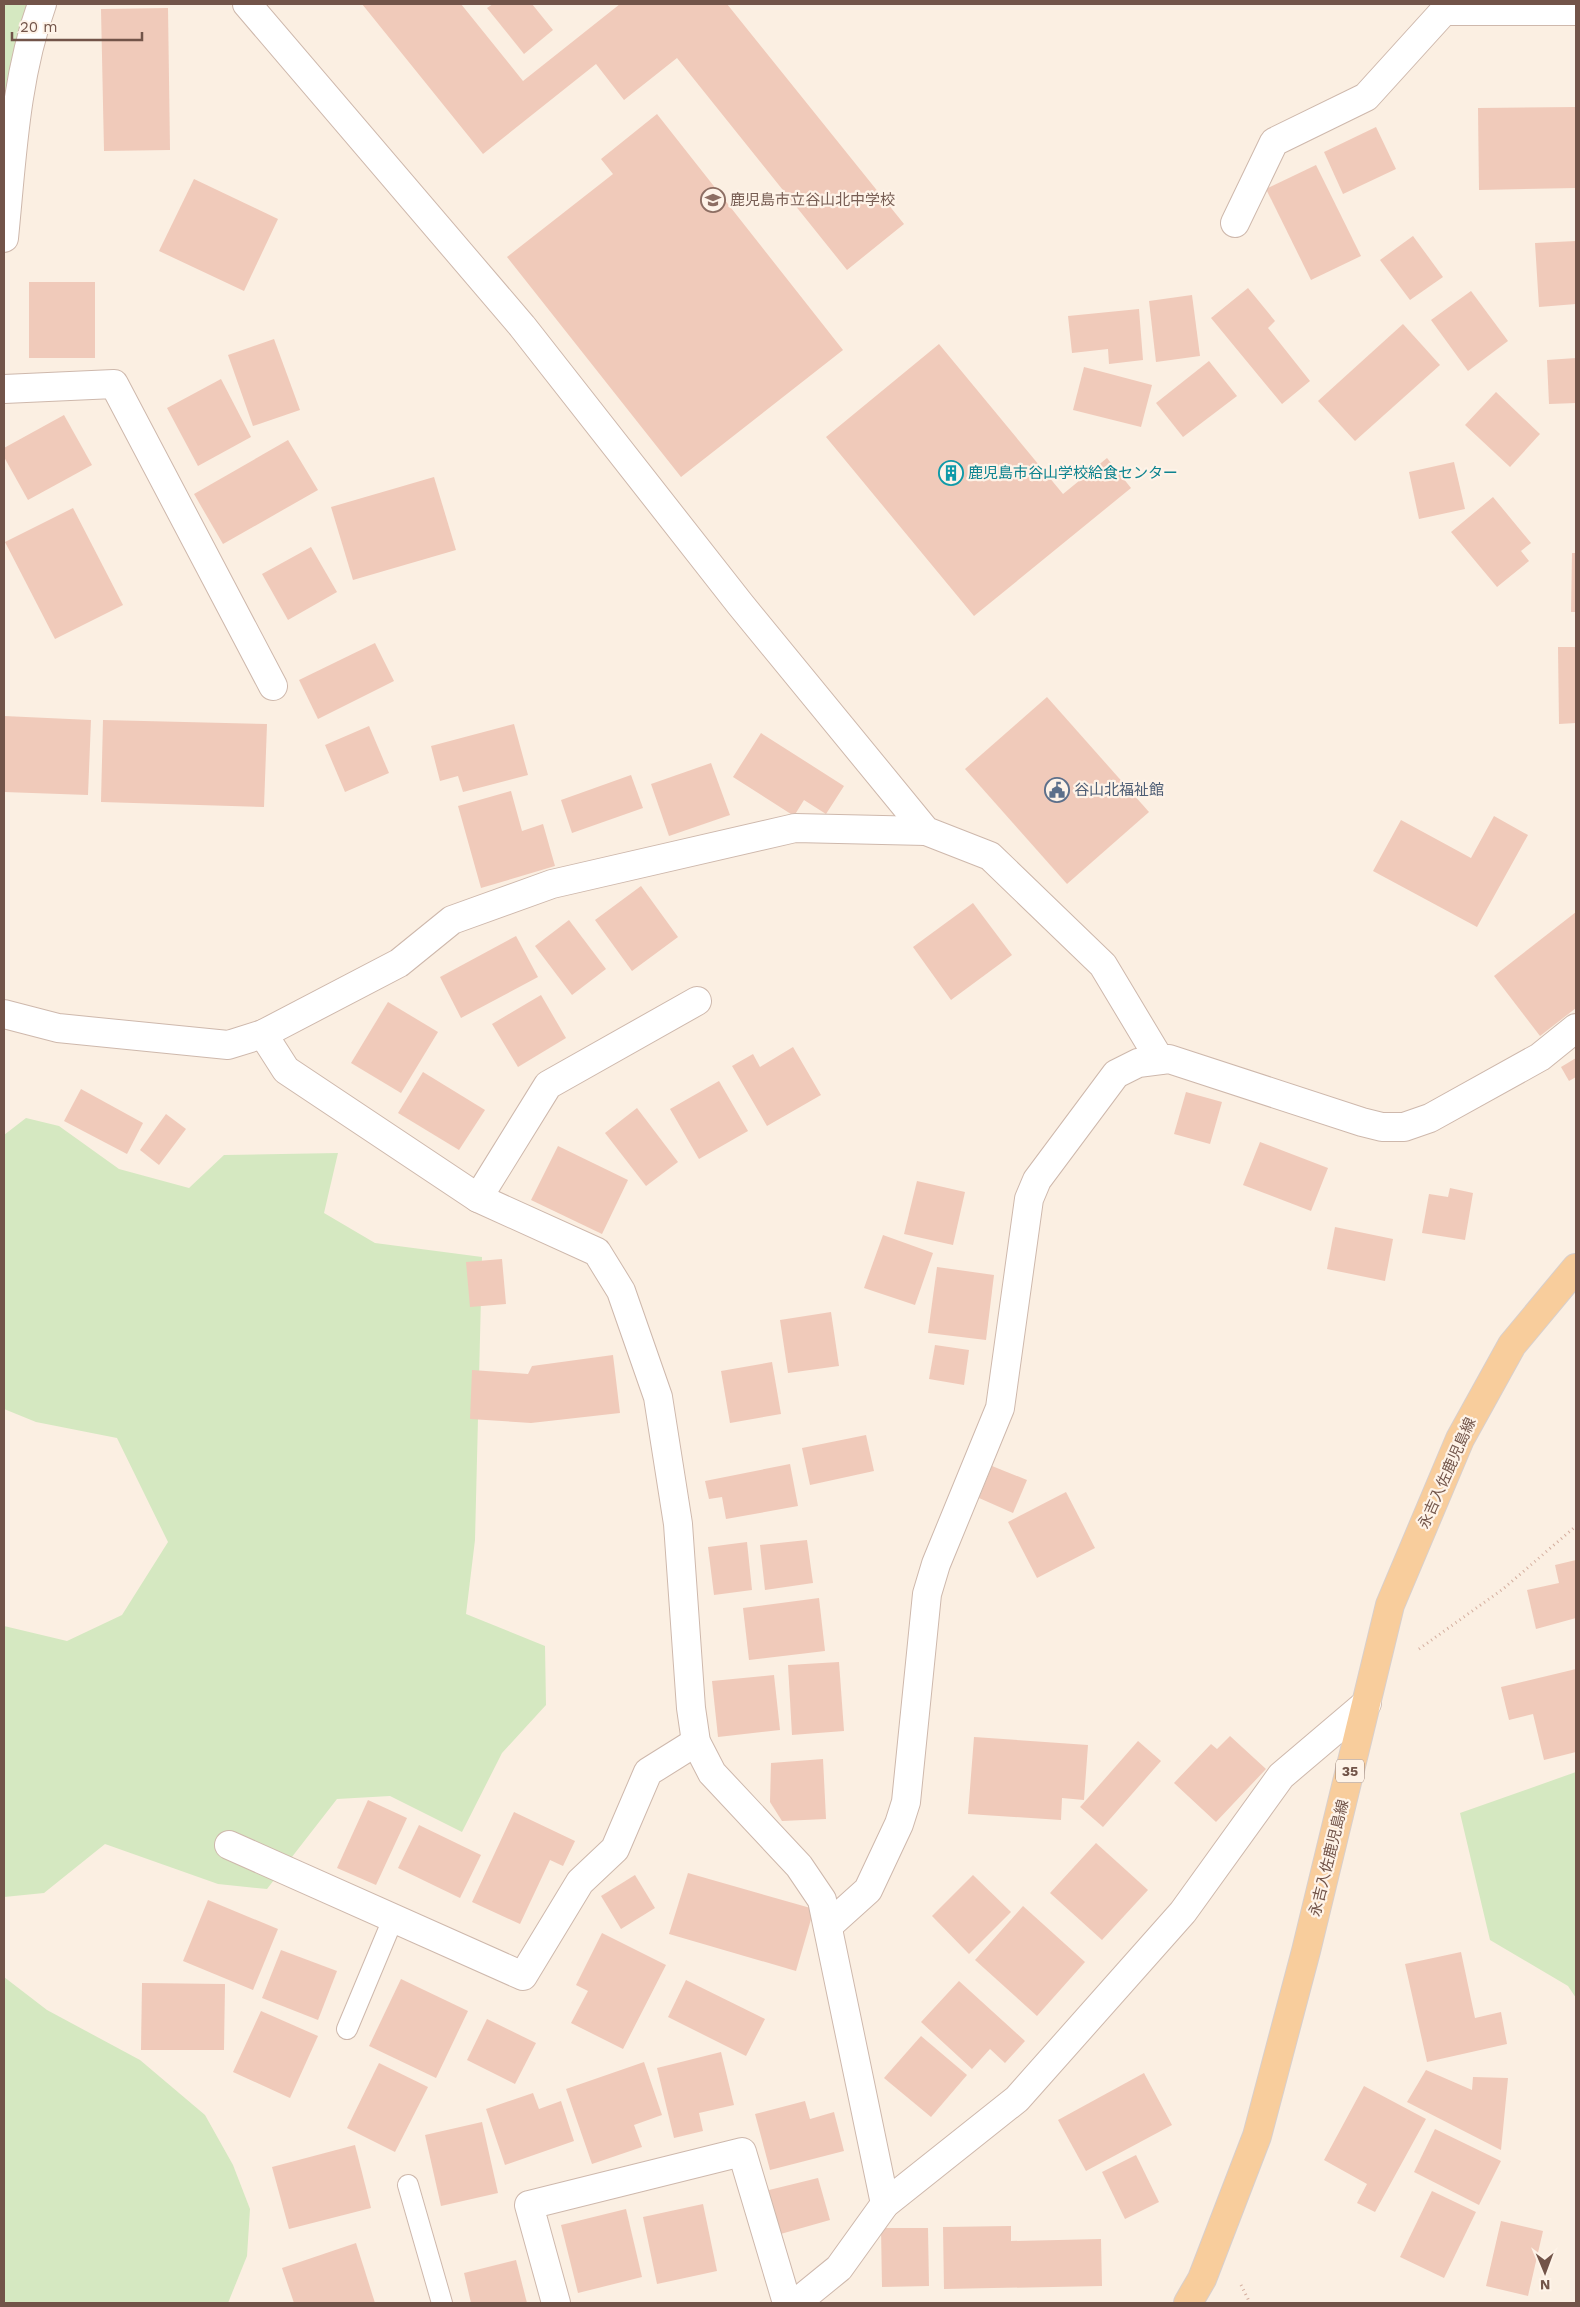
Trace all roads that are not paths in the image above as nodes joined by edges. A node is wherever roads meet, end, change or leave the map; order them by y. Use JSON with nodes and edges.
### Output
{"nodes":[{"id":1,"x":42,"y":4,"type":"edge"},
{"id":2,"x":247,"y":4,"type":"edge"},
{"id":3,"x":1576,"y":11,"type":"edge"},
{"id":4,"x":1235,"y":223,"type":"dead end"},
{"id":5,"x":4,"y":238,"type":"edge"},
{"id":6,"x":4,"y":388,"type":"edge"},
{"id":7,"x":274,"y":686,"type":"dead end"},
{"id":8,"x":926,"y":831,"type":"junction"},
{"id":9,"x":697,"y":1001,"type":"dead end"},
{"id":10,"x":4,"y":1014,"type":"edge"},
{"id":11,"x":1576,"y":1028,"type":"edge"},
{"id":12,"x":264,"y":1034,"type":"junction"},
{"id":13,"x":1160,"y":1060,"type":"junction"},
{"id":14,"x":478,"y":1198,"type":"junction"},
{"id":15,"x":1576,"y":1268,"type":"edge"},
{"id":16,"x":1367,"y":1703,"type":"junction"},
{"id":17,"x":696,"y":1742,"type":"junction"},
{"id":18,"x":229,"y":1845,"type":"dead end"},
{"id":19,"x":393,"y":1919,"type":"junction"},
{"id":20,"x":828,"y":1926,"type":"junction"},
{"id":21,"x":347,"y":2029,"type":"dead end"},
{"id":22,"x":408,"y":2186,"type":"dead end"},
{"id":23,"x":885,"y":2204,"type":"junction"},
{"id":24,"x":442,"y":2303,"type":"edge"},
{"id":25,"x":556,"y":2303,"type":"edge"},
{"id":26,"x":787,"y":2303,"type":"edge"},
{"id":27,"x":796,"y":2303,"type":"edge"},
{"id":28,"x":1188,"y":2303,"type":"edge"}],
"edges":[{"from":1,"to":5,"type":"street"},
{"from":2,"to":8,"type":"street"},
{"from":3,"to":4,"type":"street"},
{"from":6,"to":7,"type":"street"},
{"from":8,"to":12,"type":"street"},
{"from":8,"to":13,"type":"street"},
{"from":9,"to":14,"type":"street"},
{"from":10,"to":12,"type":"street"},
{"from":11,"to":13,"type":"street"},
{"from":12,"to":14,"type":"street"},
{"from":13,"to":20,"type":"street"},
{"from":14,"to":17,"type":"street"},
{"from":15,"to":16,"type":"main road","name":"永吉入佐鹿児島線","number":"35"},
{"from":16,"to":23,"type":"street"},
{"from":16,"to":28,"type":"main road","name":"永吉入佐鹿児島線","number":"35"},
{"from":17,"to":19,"type":"street"},
{"from":17,"to":20,"type":"street"},
{"from":18,"to":19,"type":"street"},
{"from":19,"to":21,"type":"lane"},
{"from":20,"to":23,"type":"street"},
{"from":22,"to":24,"type":"lane"},
{"from":23,"to":27,"type":"street"},
{"from":25,"to":26,"type":"street"}]}
